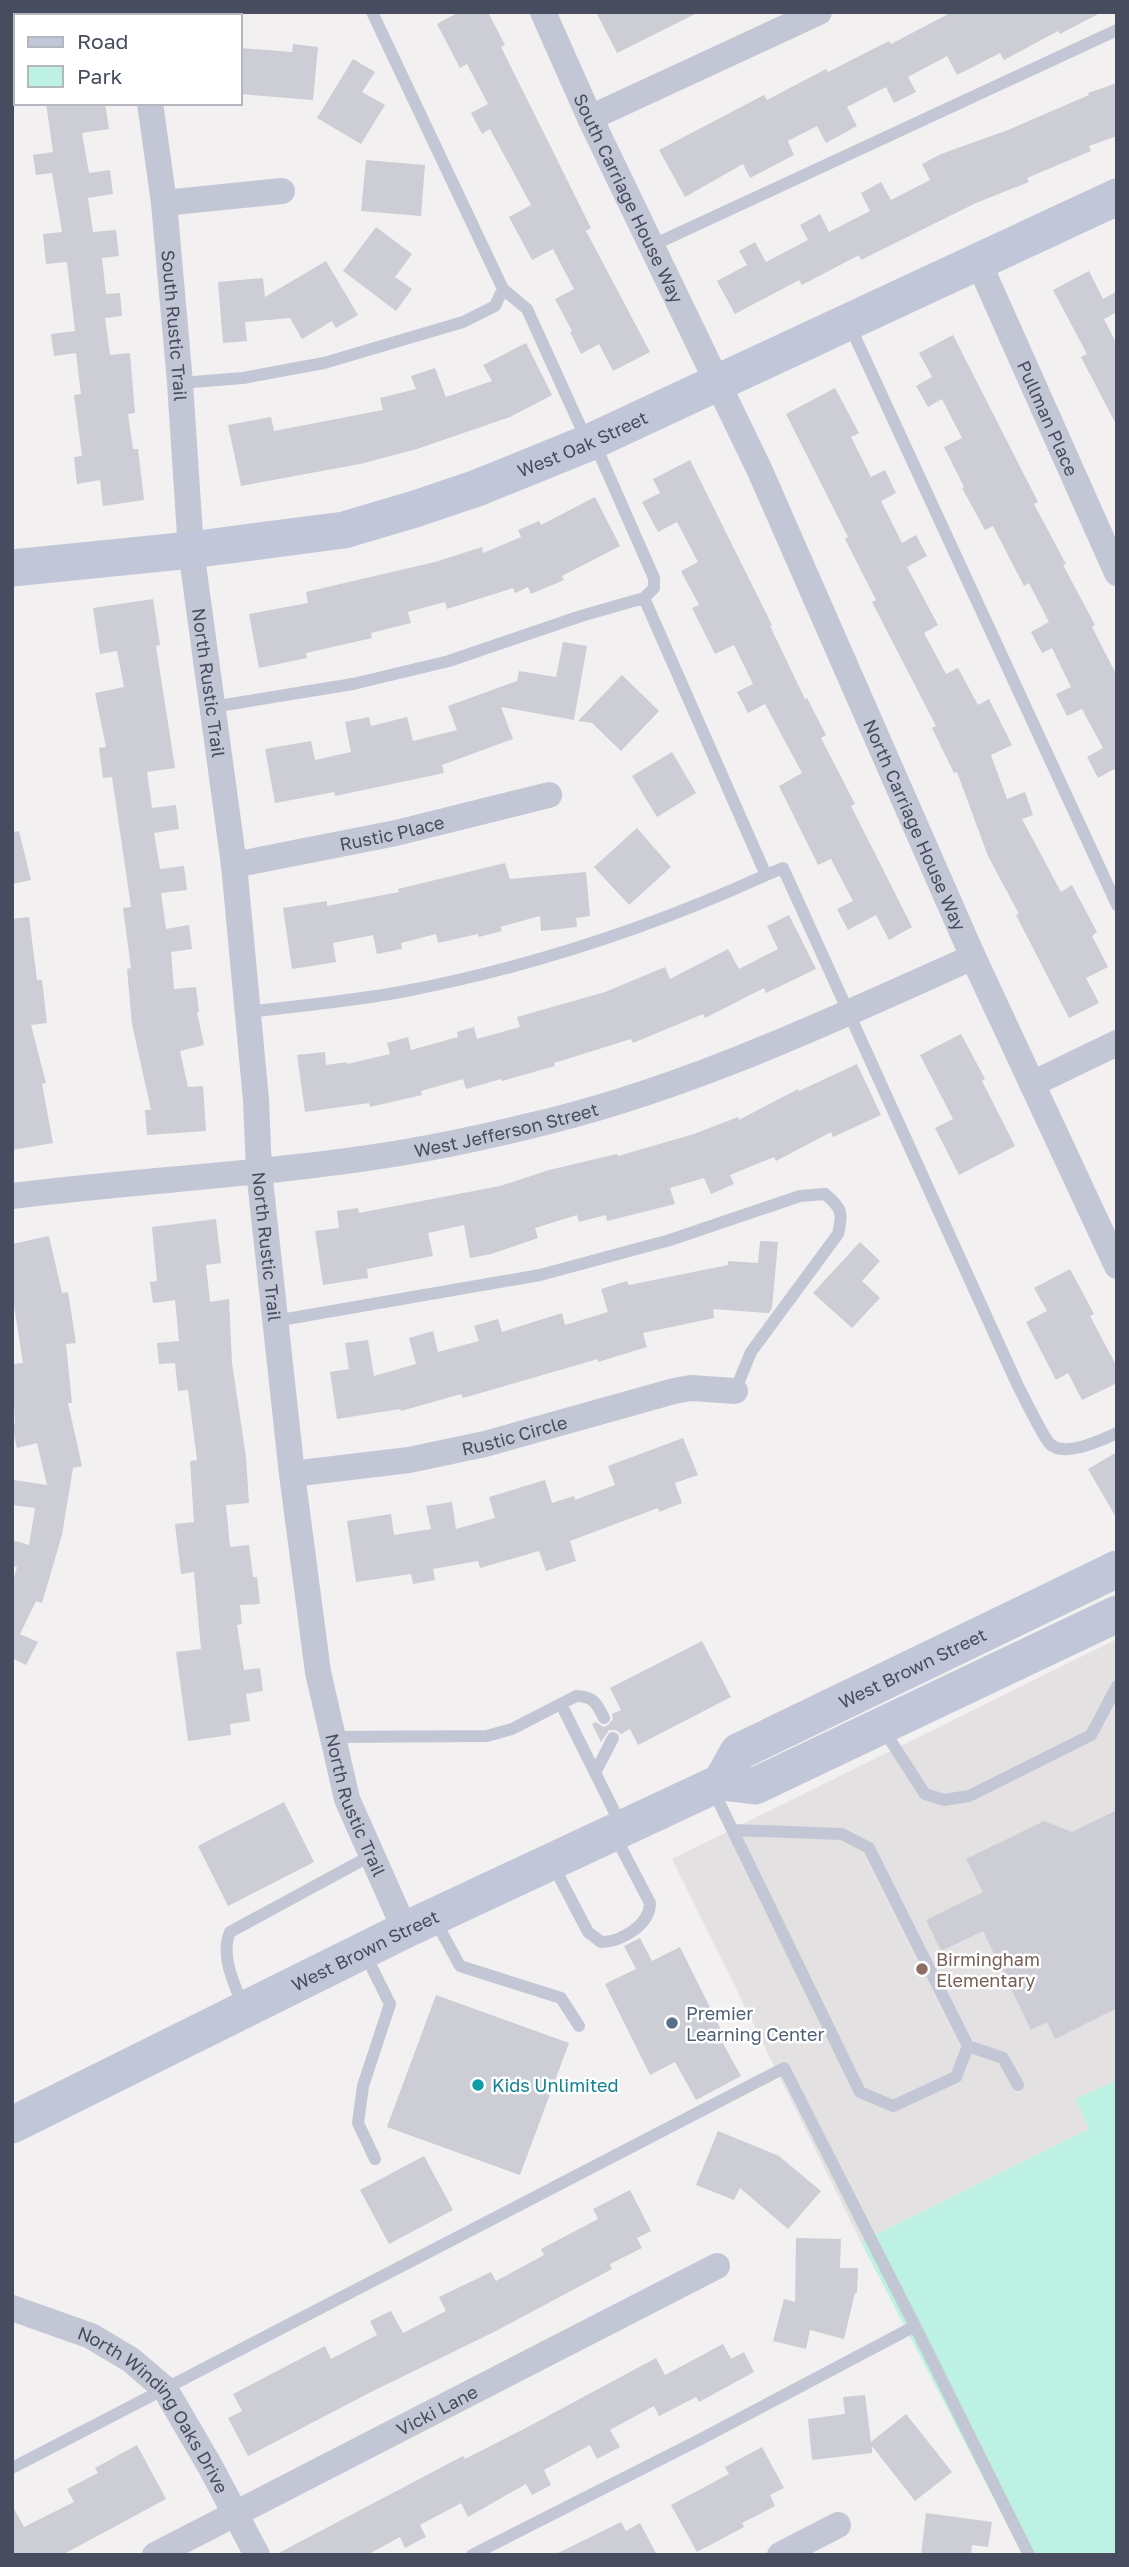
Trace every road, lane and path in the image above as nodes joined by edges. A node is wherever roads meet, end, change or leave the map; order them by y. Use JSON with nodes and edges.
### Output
{"nodes":[{"id":1,"x":229,"y":12,"type":"edge"},
{"id":2,"x":372,"y":12,"type":"edge"},
{"id":3,"x":543,"y":12,"type":"edge"},
{"id":4,"x":819,"y":12,"type":"edge"},
{"id":5,"x":208,"y":14,"type":"edge"},
{"id":6,"x":1117,"y":30,"type":"edge"},
{"id":7,"x":150,"y":105,"type":"edge"},
{"id":8,"x":590,"y":118,"type":"junction"},
{"id":9,"x":282,"y":191,"type":"dead end"},
{"id":10,"x":164,"y":203,"type":"junction"},
{"id":11,"x":1113,"y":203,"type":"edge"},
{"id":12,"x":651,"y":246,"type":"junction"},
{"id":13,"x":978,"y":261,"type":"junction"},
{"id":14,"x":503,"y":289,"type":"junction"},
{"id":15,"x":849,"y":322,"type":"junction"},
{"id":16,"x":180,"y":383,"type":"junction"},
{"id":17,"x":716,"y":383,"type":"junction"},
{"id":18,"x":591,"y":442,"type":"junction"},
{"id":19,"x":191,"y":550,"type":"junction"},
{"id":20,"x":12,"y":568,"type":"edge"},
{"id":21,"x":1117,"y":573,"type":"edge"},
{"id":22,"x":644,"y":598,"type":"junction"},
{"id":23,"x":212,"y":707,"type":"junction"},
{"id":24,"x":549,"y":795,"type":"dead end"},
{"id":25,"x":234,"y":865,"type":"junction"},
{"id":26,"x":766,"y":875,"type":"junction"},
{"id":27,"x":1117,"y":905,"type":"edge"},
{"id":28,"x":973,"y":957,"type":"junction"},
{"id":29,"x":850,"y":1012,"type":"junction"},
{"id":30,"x":248,"y":1013,"type":"junction"},
{"id":31,"x":1117,"y":1043,"type":"edge"},
{"id":32,"x":1032,"y":1084,"type":"junction"},
{"id":33,"x":259,"y":1171,"type":"junction"},
{"id":34,"x":12,"y":1196,"type":"edge"},
{"id":35,"x":1111,"y":1238,"type":"edge"},
{"id":36,"x":1117,"y":1266,"type":"edge"},
{"id":37,"x":275,"y":1321,"type":"junction"},
{"id":38,"x":734,"y":1391,"type":"joint"},
{"id":39,"x":1117,"y":1433,"type":"edge"},
{"id":40,"x":292,"y":1474,"type":"junction"},
{"id":41,"x":1117,"y":1569,"type":"edge"},
{"id":42,"x":1115,"y":1620,"type":"edge"},
{"id":43,"x":1117,"y":1686,"type":"edge"},
{"id":44,"x":561,"y":1704,"type":"junction"},
{"id":45,"x":873,"y":1709,"type":"junction"},
{"id":46,"x":604,"y":1718,"type":"dead end"},
{"id":47,"x":333,"y":1737,"type":"junction"},
{"id":48,"x":612,"y":1738,"type":"dead end"},
{"id":49,"x":596,"y":1771,"type":"junction"},
{"id":50,"x":716,"y":1785,"type":"junction"},
{"id":51,"x":618,"y":1830,"type":"junction"},
{"id":52,"x":733,"y":1830,"type":"junction"},
{"id":53,"x":372,"y":1855,"type":"junction"},
{"id":54,"x":551,"y":1861,"type":"junction"},
{"id":55,"x":419,"y":1923,"type":"junction"},
{"id":56,"x":363,"y":1951,"type":"junction"},
{"id":57,"x":244,"y":2010,"type":"junction"},
{"id":58,"x":579,"y":2026,"type":"dead end"},
{"id":59,"x":968,"y":2046,"type":"junction"},
{"id":60,"x":1018,"y":2084,"type":"dead end"},
{"id":61,"x":12,"y":2125,"type":"edge"},
{"id":62,"x":375,"y":2159,"type":"dead end"},
{"id":63,"x":717,"y":2266,"type":"dead end"},
{"id":64,"x":12,"y":2308,"type":"edge"},
{"id":65,"x":915,"y":2326,"type":"junction"},
{"id":66,"x":165,"y":2389,"type":"junction"},
{"id":67,"x":12,"y":2468,"type":"edge"},
{"id":68,"x":236,"y":2514,"type":"junction"},
{"id":69,"x":838,"y":2525,"type":"dead end"},
{"id":70,"x":155,"y":2555,"type":"edge"},
{"id":71,"x":257,"y":2555,"type":"edge"},
{"id":72,"x":472,"y":2555,"type":"edge"},
{"id":73,"x":780,"y":2555,"type":"edge"},
{"id":74,"x":1029,"y":2555,"type":"edge"}],
"edges":[{"from":1,"to":5,"type":"lane"},
{"from":2,"to":14,"type":"lane"},
{"from":3,"to":8,"type":"street","name":"South Carriage House Way"},
{"from":4,"to":8,"type":"street"},
{"from":6,"to":12,"type":"lane"},
{"from":7,"to":10,"type":"street","name":"South Rustic Trail"},
{"from":8,"to":12,"type":"street","name":"South Carriage House Way"},
{"from":9,"to":10,"type":"street"},
{"from":10,"to":16,"type":"street","name":"South Rustic Trail"},
{"from":11,"to":13,"type":"main road","name":"West Oak Street"},
{"from":12,"to":17,"type":"street","name":"South Carriage House Way"},
{"from":13,"to":15,"type":"main road","name":"West Oak Street"},
{"from":13,"to":21,"type":"street","name":"Pullman Place"},
{"from":14,"to":16,"type":"lane"},
{"from":14,"to":18,"type":"lane"},
{"from":15,"to":17,"type":"main road","name":"West Oak Street"},
{"from":15,"to":27,"type":"lane"},
{"from":16,"to":19,"type":"street","name":"South Rustic Trail"},
{"from":17,"to":18,"type":"main road","name":"West Oak Street"},
{"from":17,"to":28,"type":"street","name":"North Carriage House Way"},
{"from":18,"to":19,"type":"main road","name":"West Oak Street"},
{"from":18,"to":22,"type":"lane"},
{"from":19,"to":20,"type":"main road","name":"West Oak Street"},
{"from":19,"to":23,"type":"street","name":"North Rustic Trail"},
{"from":22,"to":23,"type":"lane"},
{"from":22,"to":26,"type":"lane"},
{"from":23,"to":25,"type":"street","name":"North Rustic Trail"},
{"from":24,"to":25,"type":"street","name":"Rustic Place"},
{"from":25,"to":30,"type":"street","name":"North Rustic Trail"},
{"from":26,"to":29,"type":"lane"},
{"from":26,"to":30,"type":"lane"},
{"from":28,"to":29,"type":"street","name":"West Jefferson Street"},
{"from":28,"to":32,"type":"street","name":"North Carriage House Way"},
{"from":29,"to":33,"type":"street","name":"West Jefferson Street"},
{"from":29,"to":39,"type":"lane"},
{"from":30,"to":33,"type":"street","name":"North Rustic Trail"},
{"from":31,"to":32,"type":"street"},
{"from":32,"to":35,"type":"street","name":"North Carriage House Way"},
{"from":33,"to":34,"type":"street","name":"West Jefferson Street"},
{"from":33,"to":37,"type":"street","name":"North Rustic Trail"},
{"from":35,"to":36,"type":"street","name":"North Carriage House Way"},
{"from":37,"to":38,"type":"lane"},
{"from":37,"to":40,"type":"street","name":"North Rustic Trail"},
{"from":38,"to":40,"type":"street","name":"Rustic Circle"},
{"from":40,"to":47,"type":"street","name":"North Rustic Trail"},
{"from":41,"to":45,"type":"main road","name":"West Brown Street"},
{"from":42,"to":45,"type":"main road","name":"West Brown Street"},
{"from":43,"to":45,"type":"lane"},
{"from":44,"to":46,"type":"lane"},
{"from":44,"to":47,"type":"lane"},
{"from":44,"to":49,"type":"lane"},
{"from":45,"to":50,"type":"main road","name":"West Brown Street"},
{"from":47,"to":53,"type":"street","name":"North Rustic Trail"},
{"from":48,"to":49,"type":"lane"},
{"from":49,"to":51,"type":"lane"},
{"from":50,"to":51,"type":"main road","name":"West Brown Street"},
{"from":50,"to":52,"type":"lane"},
{"from":51,"to":54,"type":"main road","name":"West Brown Street"},
{"from":51,"to":54,"type":"lane"},
{"from":52,"to":59,"type":"lane"},
{"from":52,"to":59,"type":"lane"},
{"from":53,"to":55,"type":"street","name":"North Rustic Trail"},
{"from":53,"to":57,"type":"lane"},
{"from":54,"to":55,"type":"main road","name":"West Brown Street"},
{"from":55,"to":56,"type":"main road","name":"West Brown Street"},
{"from":55,"to":58,"type":"lane"},
{"from":56,"to":57,"type":"main road","name":"West Brown Street"},
{"from":56,"to":62,"type":"lane"},
{"from":57,"to":61,"type":"main road","name":"West Brown Street"},
{"from":59,"to":60,"type":"lane"},
{"from":63,"to":68,"type":"street","name":"Vicki Lane"},
{"from":64,"to":66,"type":"street","name":"North Winding Oaks Drive"},
{"from":65,"to":66,"type":"lane"},
{"from":65,"to":72,"type":"lane"},
{"from":65,"to":74,"type":"lane"},
{"from":66,"to":67,"type":"lane"},
{"from":66,"to":68,"type":"street","name":"North Winding Oaks Drive"},
{"from":68,"to":70,"type":"street","name":"Vicki Lane"},
{"from":68,"to":71,"type":"street","name":"North Winding Oaks Drive"},
{"from":69,"to":73,"type":"street"}]}
